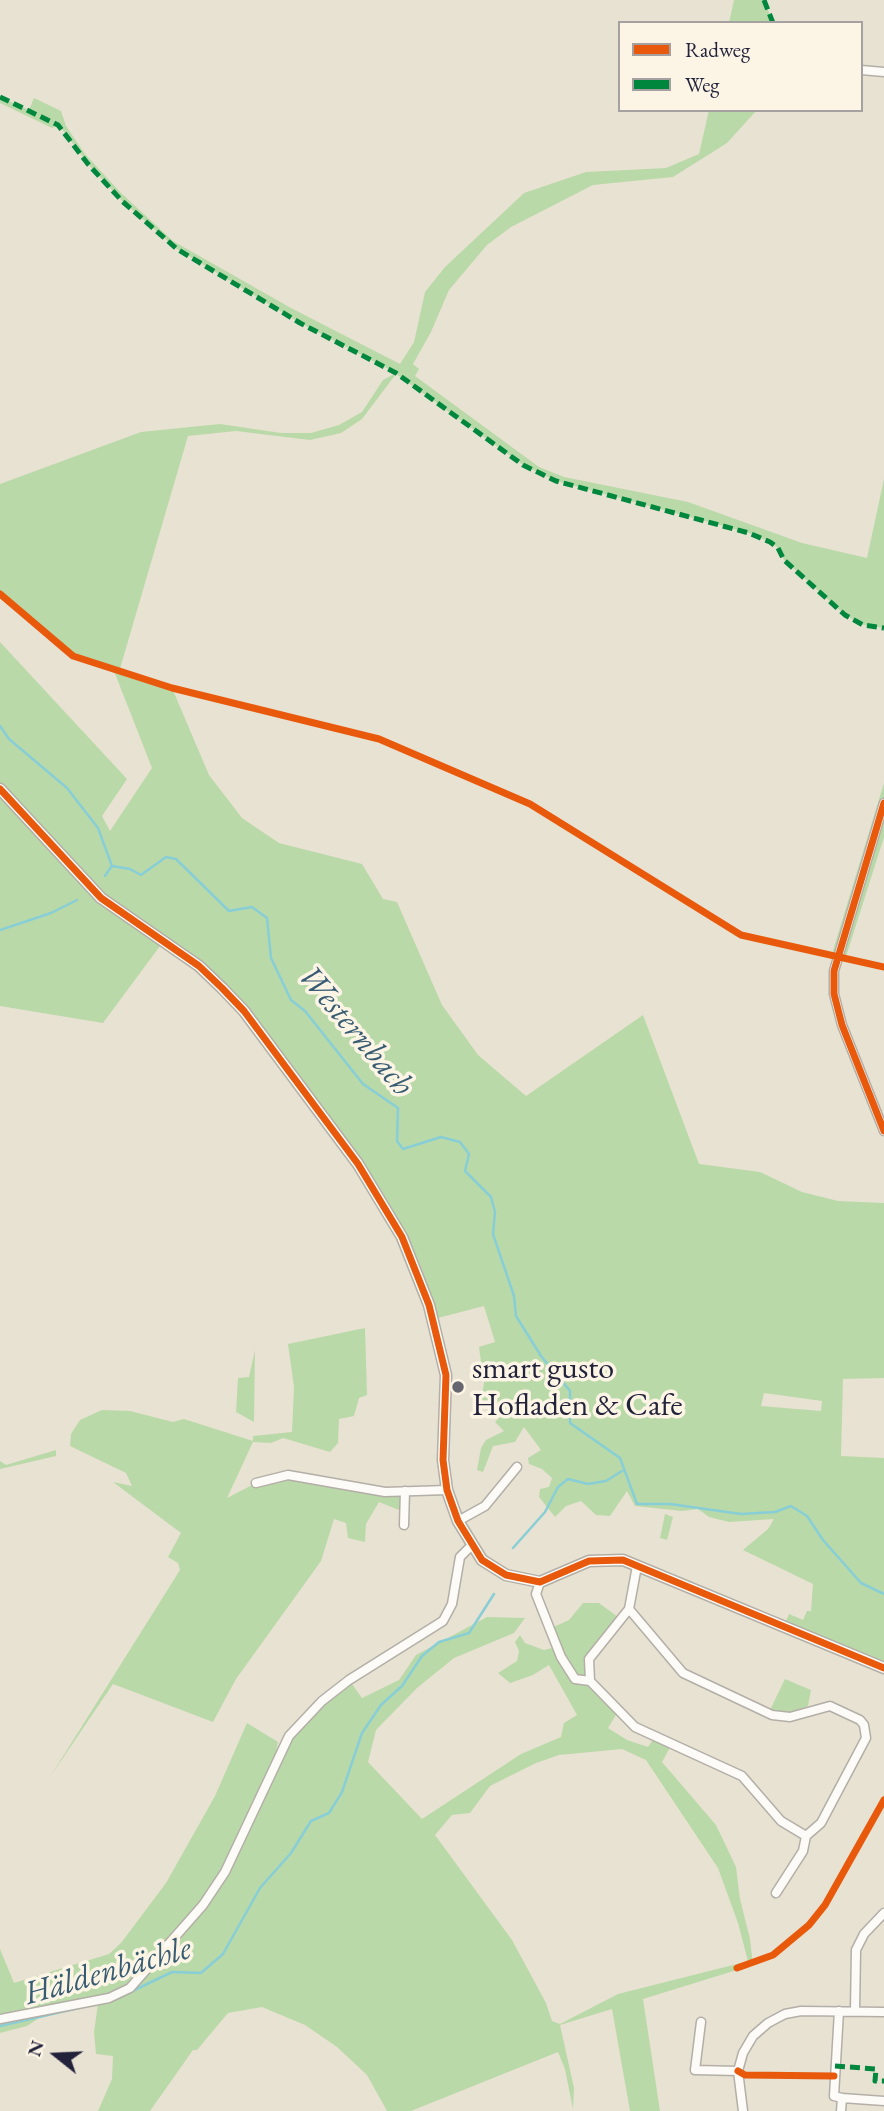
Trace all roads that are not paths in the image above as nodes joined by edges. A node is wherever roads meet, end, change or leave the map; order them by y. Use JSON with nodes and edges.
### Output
{"nodes":[{"id":1,"x":863,"y":70,"type":"edge"},
{"id":2,"x":884,"y":72,"type":"edge"},
{"id":3,"x":0,"y":789,"type":"edge"},
{"id":4,"x":884,"y":803,"type":"edge"},
{"id":5,"x":884,"y":1131,"type":"edge"},
{"id":6,"x":517,"y":1467,"type":"dead end"},
{"id":7,"x":256,"y":1483,"type":"dead end"},
{"id":8,"x":447,"y":1490,"type":"junction"},
{"id":9,"x":405,"y":1492,"type":"junction"},
{"id":10,"x":458,"y":1521,"type":"junction"},
{"id":11,"x":404,"y":1525,"type":"dead end"},
{"id":12,"x":471,"y":1546,"type":"junction"},
{"id":13,"x":637,"y":1566,"type":"junction"},
{"id":14,"x":540,"y":1581,"type":"junction"},
{"id":15,"x":629,"y":1609,"type":"junction"},
{"id":16,"x":884,"y":1668,"type":"edge"},
{"id":17,"x":590,"y":1681,"type":"junction"},
{"id":18,"x":806,"y":1836,"type":"junction"},
{"id":19,"x":776,"y":1893,"type":"dead end"},
{"id":20,"x":884,"y":1913,"type":"edge"},
{"id":21,"x":839,"y":2011,"type":"junction"},
{"id":22,"x":855,"y":2011,"type":"junction"},
{"id":23,"x":884,"y":2012,"type":"edge"},
{"id":24,"x":0,"y":2019,"type":"edge"},
{"id":25,"x":701,"y":2022,"type":"dead end"},
{"id":26,"x":737,"y":2071,"type":"junction"},
{"id":27,"x":842,"y":2098,"type":"junction"},
{"id":28,"x":884,"y":2101,"type":"edge"},
{"id":29,"x":743,"y":2111,"type":"edge"},
{"id":30,"x":841,"y":2111,"type":"edge"}],
"edges":[{"from":1,"to":2,"type":"street"},
{"from":3,"to":8,"type":"street"},
{"from":4,"to":5,"type":"street"},
{"from":6,"to":10,"type":"street"},
{"from":7,"to":9,"type":"street"},
{"from":8,"to":9,"type":"street"},
{"from":8,"to":10,"type":"street"},
{"from":9,"to":11,"type":"street"},
{"from":10,"to":12,"type":"street"},
{"from":12,"to":14,"type":"street"},
{"from":12,"to":24,"type":"street"},
{"from":13,"to":14,"type":"street"},
{"from":13,"to":15,"type":"street"},
{"from":13,"to":16,"type":"street"},
{"from":14,"to":17,"type":"street"},
{"from":15,"to":17,"type":"street"},
{"from":15,"to":18,"type":"street"},
{"from":17,"to":18,"type":"street"},
{"from":18,"to":19,"type":"street"},
{"from":20,"to":22,"type":"street"},
{"from":21,"to":22,"type":"street"},
{"from":21,"to":26,"type":"street"},
{"from":21,"to":27,"type":"street"},
{"from":22,"to":23,"type":"street"},
{"from":25,"to":26,"type":"street"},
{"from":26,"to":29,"type":"street"},
{"from":27,"to":28,"type":"street"},
{"from":27,"to":30,"type":"street"}]}
